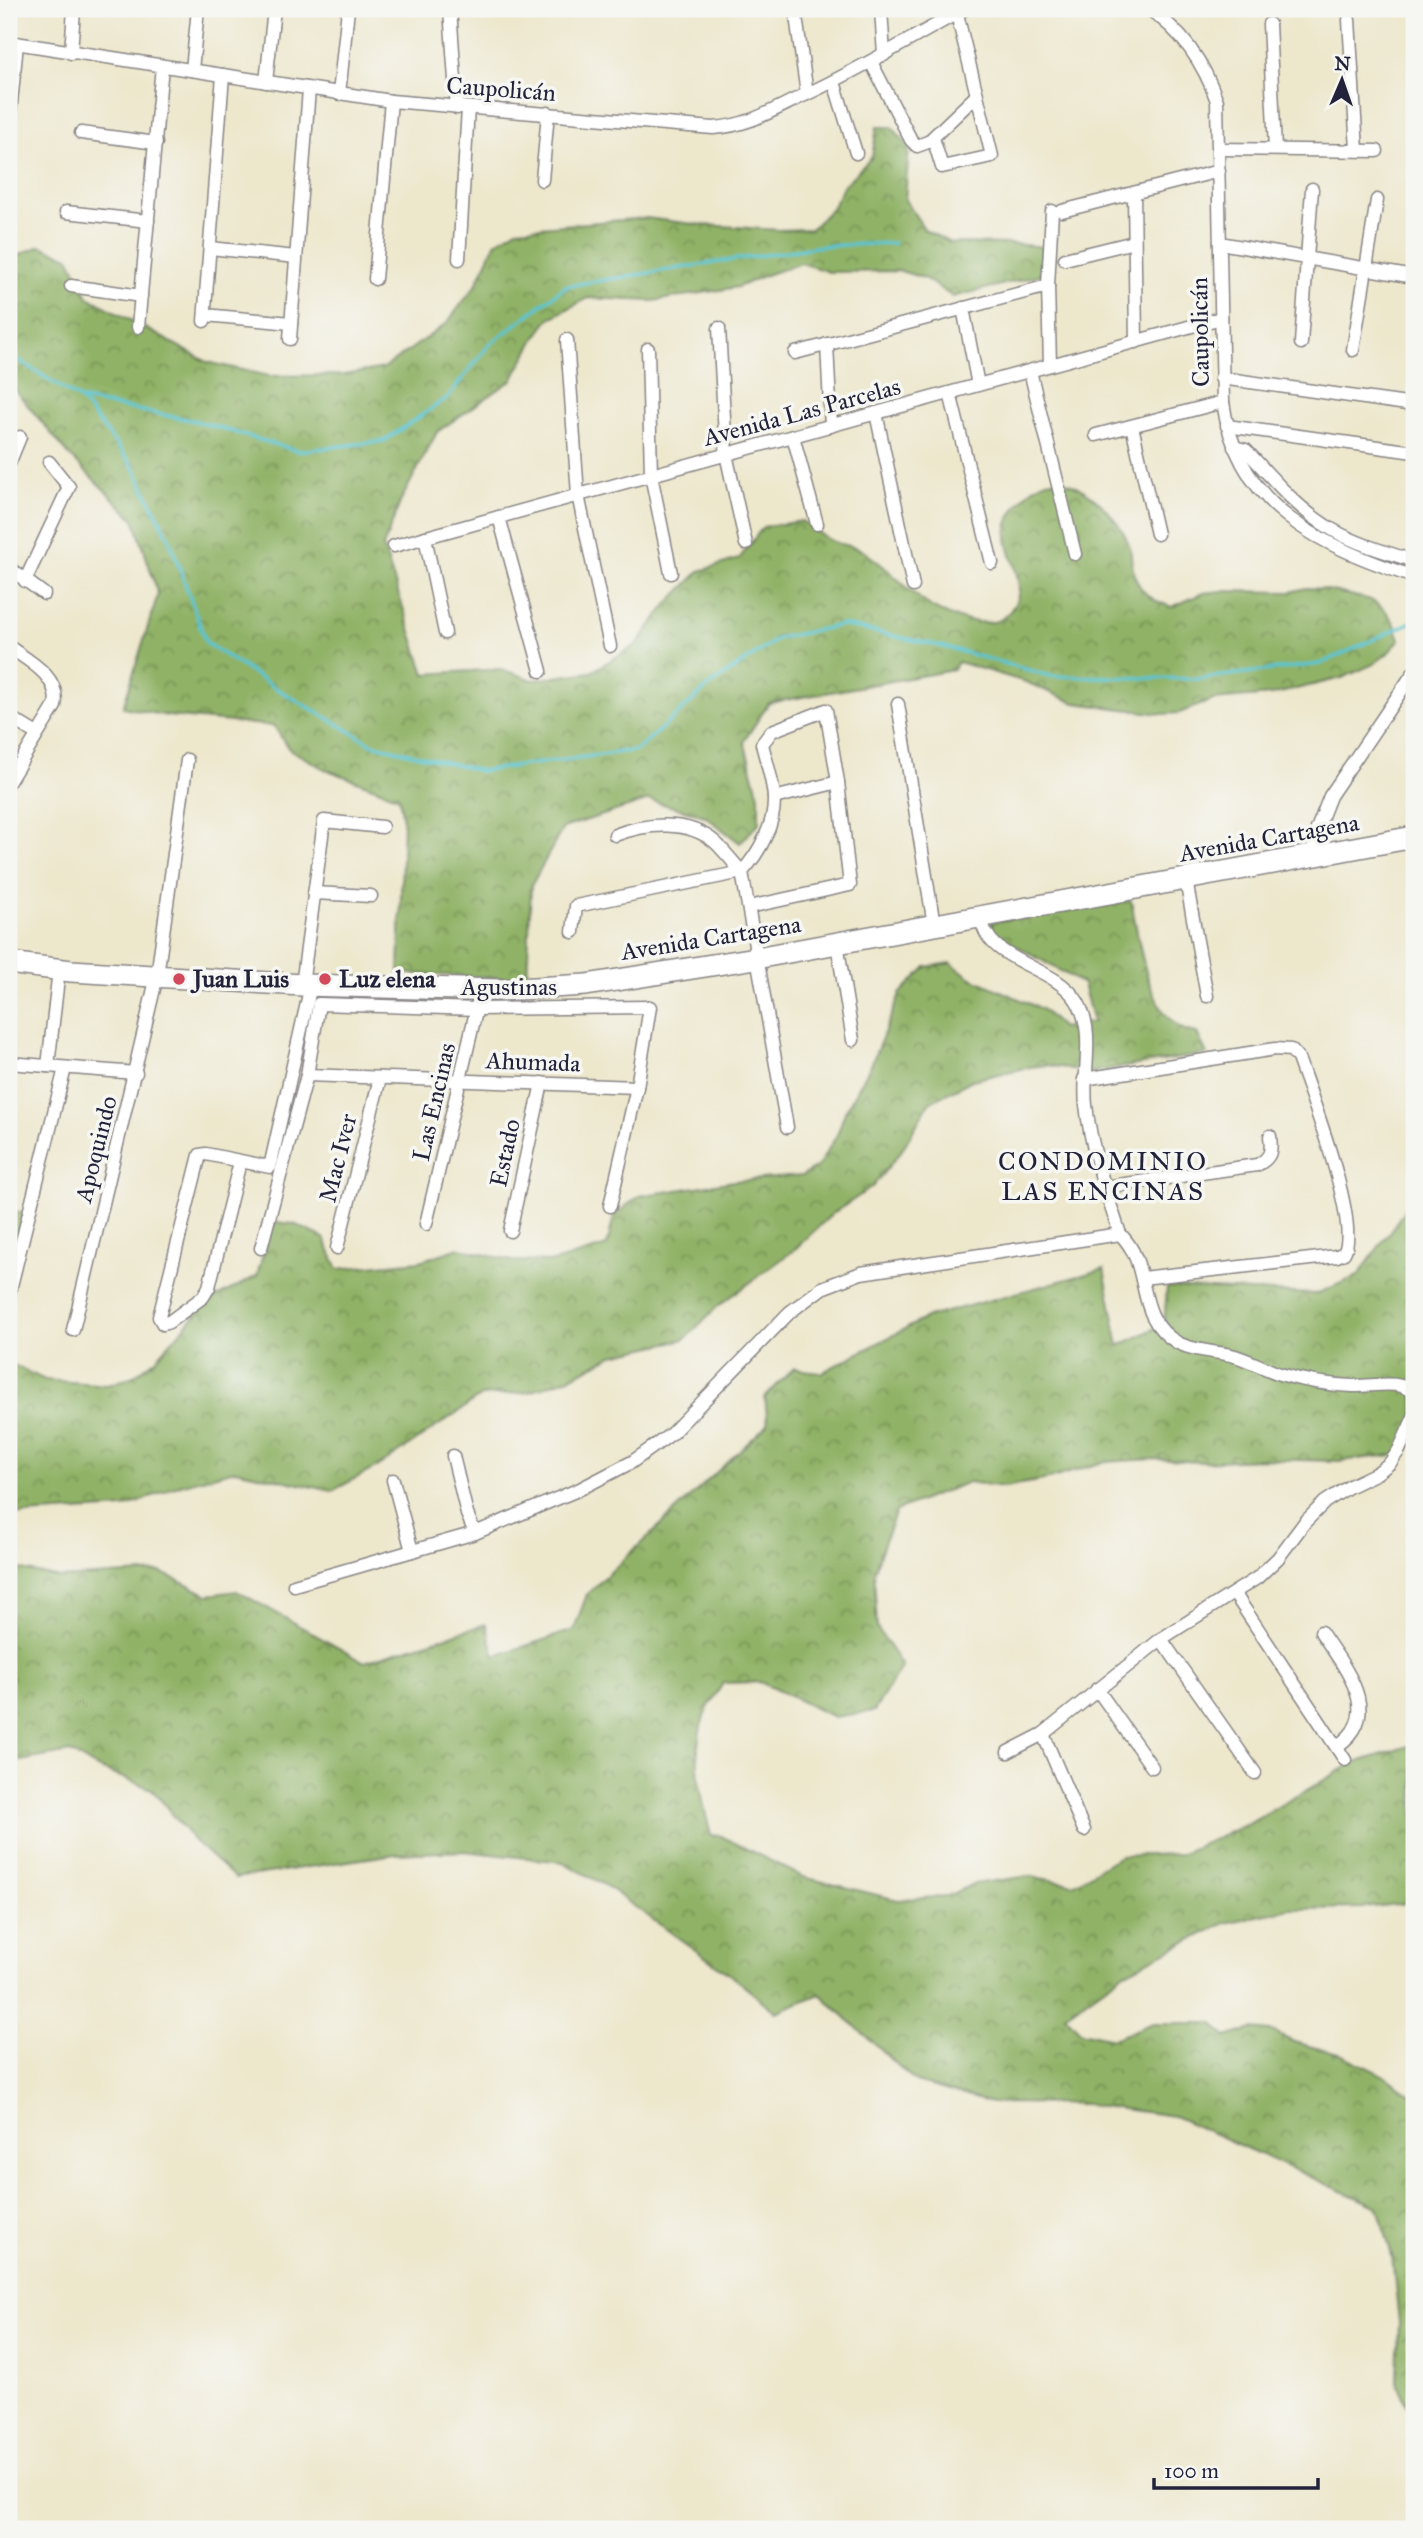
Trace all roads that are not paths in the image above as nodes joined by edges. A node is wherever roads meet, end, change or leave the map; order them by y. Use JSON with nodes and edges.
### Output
{"nodes":[{"id":1,"x":74,"y":9,"type":"edge"},
{"id":2,"x":198,"y":9,"type":"edge"},
{"id":3,"x":274,"y":9,"type":"edge"},
{"id":4,"x":348,"y":9,"type":"edge"},
{"id":5,"x":450,"y":9,"type":"edge"},
{"id":6,"x":795,"y":9,"type":"edge"},
{"id":7,"x":881,"y":9,"type":"edge"},
{"id":8,"x":961,"y":11,"type":"edge"},
{"id":9,"x":1154,"y":11,"type":"edge"},
{"id":10,"x":1349,"y":20,"type":"dead end"},
{"id":11,"x":1269,"y":23,"type":"dead end"},
{"id":12,"x":13,"y":43,"type":"edge"},
{"id":13,"x":71,"y":53,"type":"junction"},
{"id":14,"x":884,"y":55,"type":"junction"},
{"id":15,"x":871,"y":62,"type":"junction"},
{"id":16,"x":162,"y":66,"type":"junction"},
{"id":17,"x":192,"y":70,"type":"junction"},
{"id":18,"x":223,"y":75,"type":"junction"},
{"id":19,"x":266,"y":82,"type":"junction"},
{"id":20,"x":834,"y":82,"type":"junction"},
{"id":21,"x":309,"y":89,"type":"junction"},
{"id":22,"x":339,"y":93,"type":"junction"},
{"id":23,"x":807,"y":94,"type":"junction"},
{"id":24,"x":977,"y":95,"type":"junction"},
{"id":25,"x":391,"y":101,"type":"junction"},
{"id":26,"x":462,"y":108,"type":"junction"},
{"id":27,"x":548,"y":113,"type":"junction"},
{"id":28,"x":9,"y":123,"type":"edge"},
{"id":29,"x":81,"y":133,"type":"dead end"},
{"id":30,"x":933,"y":138,"type":"junction"},
{"id":31,"x":156,"y":143,"type":"junction"},
{"id":32,"x":1219,"y":149,"type":"junction"},
{"id":33,"x":1275,"y":149,"type":"junction"},
{"id":34,"x":1357,"y":150,"type":"junction"},
{"id":35,"x":1377,"y":150,"type":"dead end"},
{"id":36,"x":856,"y":153,"type":"dead end"},
{"id":37,"x":1219,"y":171,"type":"junction"},
{"id":38,"x":542,"y":180,"type":"dead end"},
{"id":39,"x":1312,"y":189,"type":"dead end"},
{"id":40,"x":1134,"y":193,"type":"junction"},
{"id":41,"x":1377,"y":200,"type":"dead end"},
{"id":42,"x":66,"y":212,"type":"dead end"},
{"id":43,"x":148,"y":221,"type":"junction"},
{"id":44,"x":1134,"y":242,"type":"junction"},
{"id":45,"x":1220,"y":243,"type":"junction"},
{"id":46,"x":210,"y":247,"type":"junction"},
{"id":47,"x":296,"y":257,"type":"junction"},
{"id":48,"x":1308,"y":258,"type":"junction"},
{"id":49,"x":459,"y":259,"type":"dead end"},
{"id":50,"x":1065,"y":259,"type":"dead end"},
{"id":51,"x":1365,"y":269,"type":"junction"},
{"id":52,"x":1414,"y":278,"type":"edge"},
{"id":53,"x":375,"y":279,"type":"dead end"},
{"id":54,"x":71,"y":286,"type":"dead end"},
{"id":55,"x":1048,"y":286,"type":"junction"},
{"id":56,"x":141,"y":296,"type":"junction"},
{"id":57,"x":963,"y":308,"type":"junction"},
{"id":58,"x":1221,"y":318,"type":"junction"},
{"id":59,"x":291,"y":323,"type":"junction"},
{"id":60,"x":138,"y":327,"type":"dead end"},
{"id":61,"x":719,"y":328,"type":"dead end"},
{"id":62,"x":290,"y":339,"type":"dead end"},
{"id":63,"x":567,"y":340,"type":"dead end"},
{"id":64,"x":1136,"y":342,"type":"junction"},
{"id":65,"x":1301,"y":343,"type":"dead end"},
{"id":66,"x":827,"y":344,"type":"junction"},
{"id":67,"x":648,"y":349,"type":"dead end"},
{"id":68,"x":1353,"y":350,"type":"dead end"},
{"id":69,"x":794,"y":353,"type":"dead end"},
{"id":70,"x":1050,"y":365,"type":"junction"},
{"id":71,"x":1030,"y":371,"type":"junction"},
{"id":72,"x":1222,"y":378,"type":"junction"},
{"id":73,"x":978,"y":385,"type":"junction"},
{"id":74,"x":950,"y":393,"type":"junction"},
{"id":75,"x":1223,"y":402,"type":"junction"},
{"id":76,"x":1414,"y":405,"type":"edge"},
{"id":77,"x":876,"y":413,"type":"junction"},
{"id":78,"x":831,"y":426,"type":"junction"},
{"id":79,"x":1132,"y":426,"type":"junction"},
{"id":80,"x":1227,"y":426,"type":"junction"},
{"id":81,"x":1096,"y":435,"type":"dead end"},
{"id":82,"x":793,"y":436,"type":"junction"},
{"id":83,"x":20,"y":438,"type":"dead end"},
{"id":84,"x":1234,"y":447,"type":"junction"},
{"id":85,"x":1414,"y":452,"type":"edge"},
{"id":86,"x":726,"y":454,"type":"junction"},
{"id":87,"x":50,"y":462,"type":"dead end"},
{"id":88,"x":9,"y":464,"type":"edge"},
{"id":89,"x":651,"y":475,"type":"junction"},
{"id":90,"x":578,"y":495,"type":"junction"},
{"id":91,"x":499,"y":517,"type":"junction"},
{"id":92,"x":817,"y":524,"type":"dead end"},
{"id":93,"x":1157,"y":534,"type":"dead end"},
{"id":94,"x":425,"y":537,"type":"junction"},
{"id":95,"x":746,"y":544,"type":"dead end"},
{"id":96,"x":394,"y":546,"type":"dead end"},
{"id":97,"x":1075,"y":554,"type":"dead end"},
{"id":98,"x":1414,"y":561,"type":"edge"},
{"id":99,"x":992,"y":563,"type":"dead end"},
{"id":100,"x":9,"y":568,"type":"edge"},
{"id":101,"x":671,"y":573,"type":"dead end"},
{"id":102,"x":1414,"y":578,"type":"edge"},
{"id":103,"x":25,"y":581,"type":"junction"},
{"id":104,"x":913,"y":586,"type":"dead end"},
{"id":105,"x":44,"y":594,"type":"dead end"},
{"id":106,"x":445,"y":633,"type":"dead end"},
{"id":107,"x":610,"y":646,"type":"dead end"},
{"id":108,"x":9,"y":647,"type":"edge"},
{"id":109,"x":541,"y":671,"type":"dead end"},
{"id":110,"x":1414,"y":672,"type":"edge"},
{"id":111,"x":898,"y":705,"type":"dead end"},
{"id":112,"x":9,"y":718,"type":"edge"},
{"id":113,"x":37,"y":734,"type":"junction"},
{"id":114,"x":187,"y":760,"type":"dead end"},
{"id":115,"x":9,"y":781,"type":"edge"},
{"id":116,"x":838,"y":782,"type":"junction"},
{"id":117,"x":774,"y":798,"type":"junction"},
{"id":118,"x":382,"y":827,"type":"dead end"},
{"id":119,"x":615,"y":835,"type":"dead end"},
{"id":120,"x":1414,"y":837,"type":"edge"},
{"id":121,"x":1312,"y":857,"type":"junction"},
{"id":122,"x":742,"y":872,"type":"junction"},
{"id":123,"x":1186,"y":880,"type":"junction"},
{"id":124,"x":314,"y":893,"type":"junction"},
{"id":125,"x":371,"y":896,"type":"dead end"},
{"id":126,"x":749,"y":907,"type":"junction"},
{"id":127,"x":981,"y":917,"type":"junction"},
{"id":128,"x":934,"y":925,"type":"junction"},
{"id":129,"x":573,"y":932,"type":"dead end"},
{"id":130,"x":837,"y":943,"type":"junction"},
{"id":131,"x":756,"y":958,"type":"junction"},
{"id":132,"x":9,"y":963,"type":"edge"},
{"id":133,"x":59,"y":970,"type":"junction"},
{"id":134,"x":158,"y":976,"type":"junction"},
{"id":135,"x":306,"y":985,"type":"junction"},
{"id":136,"x":1207,"y":996,"type":"dead end"},
{"id":137,"x":479,"y":999,"type":"junction"},
{"id":138,"x":853,"y":1040,"type":"dead end"},
{"id":139,"x":9,"y":1063,"type":"edge"},
{"id":140,"x":48,"y":1066,"type":"junction"},
{"id":141,"x":65,"y":1068,"type":"junction"},
{"id":142,"x":136,"y":1073,"type":"junction"},
{"id":143,"x":307,"y":1075,"type":"junction"},
{"id":144,"x":380,"y":1078,"type":"junction"},
{"id":145,"x":1084,"y":1079,"type":"junction"},
{"id":146,"x":460,"y":1082,"type":"junction"},
{"id":147,"x":542,"y":1083,"type":"junction"},
{"id":148,"x":636,"y":1087,"type":"junction"},
{"id":149,"x":787,"y":1127,"type":"dead end"},
{"id":150,"x":1270,"y":1136,"type":"dead end"},
{"id":151,"x":240,"y":1162,"type":"junction"},
{"id":152,"x":1105,"y":1187,"type":"junction"},
{"id":153,"x":610,"y":1206,"type":"dead end"},
{"id":154,"x":426,"y":1224,"type":"dead end"},
{"id":155,"x":510,"y":1231,"type":"dead end"},
{"id":156,"x":1120,"y":1234,"type":"junction"},
{"id":157,"x":261,"y":1248,"type":"dead end"},
{"id":158,"x":337,"y":1248,"type":"dead end"},
{"id":159,"x":1142,"y":1278,"type":"junction"},
{"id":160,"x":9,"y":1294,"type":"edge"},
{"id":161,"x":73,"y":1331,"type":"dead end"},
{"id":162,"x":1414,"y":1394,"type":"edge"},
{"id":163,"x":1414,"y":1417,"type":"edge"},
{"id":164,"x":453,"y":1456,"type":"dead end"},
{"id":165,"x":393,"y":1480,"type":"dead end"},
{"id":166,"x":475,"y":1533,"type":"junction"},
{"id":167,"x":412,"y":1551,"type":"junction"},
{"id":168,"x":293,"y":1585,"type":"dead end"},
{"id":169,"x":1234,"y":1593,"type":"junction"},
{"id":170,"x":1321,"y":1632,"type":"dead end"},
{"id":171,"x":1161,"y":1639,"type":"junction"},
{"id":172,"x":1097,"y":1689,"type":"junction"},
{"id":173,"x":1043,"y":1734,"type":"junction"},
{"id":174,"x":1336,"y":1746,"type":"junction"},
{"id":175,"x":1008,"y":1752,"type":"dead end"},
{"id":176,"x":1346,"y":1760,"type":"dead end"},
{"id":177,"x":1152,"y":1766,"type":"dead end"},
{"id":178,"x":1255,"y":1773,"type":"dead end"},
{"id":179,"x":1084,"y":1830,"type":"dead end"}],
"edges":[{"from":1,"to":13,"type":"street"},
{"from":2,"to":17,"type":"street"},
{"from":3,"to":19,"type":"street"},
{"from":4,"to":22,"type":"street"},
{"from":5,"to":26,"type":"street"},
{"from":6,"to":23,"type":"street"},
{"from":7,"to":14,"type":"street"},
{"from":8,"to":14,"type":"street","name":"Caupolicán"},
{"from":8,"to":24,"type":"street"},
{"from":9,"to":32,"type":"street","name":"Caupolicán"},
{"from":10,"to":34,"type":"street"},
{"from":11,"to":33,"type":"street"},
{"from":12,"to":13,"type":"street","name":"Caupolicán"},
{"from":12,"to":28,"type":"street"},
{"from":13,"to":16,"type":"street","name":"Caupolicán"},
{"from":14,"to":15,"type":"street","name":"Caupolicán"},
{"from":15,"to":20,"type":"street","name":"Caupolicán"},
{"from":15,"to":30,"type":"street"},
{"from":16,"to":17,"type":"street","name":"Caupolicán"},
{"from":16,"to":31,"type":"street"},
{"from":17,"to":18,"type":"street","name":"Caupolicán"},
{"from":18,"to":19,"type":"street","name":"Caupolicán"},
{"from":18,"to":46,"type":"street"},
{"from":19,"to":21,"type":"street","name":"Caupolicán"},
{"from":20,"to":23,"type":"street","name":"Caupolicán"},
{"from":20,"to":36,"type":"street"},
{"from":21,"to":22,"type":"street","name":"Caupolicán"},
{"from":21,"to":47,"type":"street"},
{"from":22,"to":25,"type":"street","name":"Caupolicán"},
{"from":23,"to":27,"type":"street","name":"Caupolicán"},
{"from":24,"to":30,"type":"street"},
{"from":24,"to":30,"type":"street"},
{"from":25,"to":26,"type":"street","name":"Caupolicán"},
{"from":25,"to":53,"type":"street"},
{"from":26,"to":27,"type":"street","name":"Caupolicán"},
{"from":26,"to":49,"type":"street"},
{"from":27,"to":38,"type":"street"},
{"from":29,"to":31,"type":"street"},
{"from":31,"to":43,"type":"street"},
{"from":32,"to":33,"type":"street"},
{"from":32,"to":37,"type":"street","name":"Caupolicán"},
{"from":33,"to":34,"type":"street"},
{"from":34,"to":35,"type":"street"},
{"from":37,"to":40,"type":"street"},
{"from":37,"to":45,"type":"street","name":"Caupolicán"},
{"from":39,"to":48,"type":"street"},
{"from":40,"to":44,"type":"street"},
{"from":40,"to":55,"type":"street"},
{"from":41,"to":51,"type":"street"},
{"from":42,"to":43,"type":"street"},
{"from":43,"to":56,"type":"street"},
{"from":44,"to":50,"type":"street"},
{"from":44,"to":64,"type":"street"},
{"from":45,"to":48,"type":"street"},
{"from":45,"to":58,"type":"street","name":"Caupolicán"},
{"from":46,"to":47,"type":"street"},
{"from":46,"to":59,"type":"street"},
{"from":47,"to":59,"type":"street"},
{"from":48,"to":51,"type":"street"},
{"from":48,"to":65,"type":"street"},
{"from":51,"to":52,"type":"street"},
{"from":51,"to":68,"type":"street"},
{"from":54,"to":56,"type":"street"},
{"from":55,"to":57,"type":"street"},
{"from":55,"to":70,"type":"street"},
{"from":56,"to":60,"type":"street"},
{"from":57,"to":66,"type":"street"},
{"from":57,"to":73,"type":"street"},
{"from":58,"to":64,"type":"street","name":"Avenida Las Parcelas"},
{"from":58,"to":72,"type":"street","name":"Caupolicán"},
{"from":59,"to":62,"type":"street"},
{"from":61,"to":86,"type":"street"},
{"from":63,"to":90,"type":"street"},
{"from":64,"to":70,"type":"street","name":"Avenida Las Parcelas"},
{"from":66,"to":69,"type":"street"},
{"from":66,"to":78,"type":"street"},
{"from":67,"to":89,"type":"street"},
{"from":70,"to":71,"type":"street","name":"Avenida Las Parcelas"},
{"from":71,"to":73,"type":"street","name":"Avenida Las Parcelas"},
{"from":71,"to":97,"type":"street"},
{"from":72,"to":75,"type":"street","name":"Caupolicán"},
{"from":72,"to":76,"type":"street"},
{"from":73,"to":74,"type":"street","name":"Avenida Las Parcelas"},
{"from":74,"to":77,"type":"street","name":"Avenida Las Parcelas"},
{"from":74,"to":99,"type":"street"},
{"from":75,"to":79,"type":"street"},
{"from":75,"to":80,"type":"street","name":"Caupolicán"},
{"from":77,"to":78,"type":"street","name":"Avenida Las Parcelas"},
{"from":77,"to":104,"type":"street"},
{"from":78,"to":82,"type":"street","name":"Avenida Las Parcelas"},
{"from":79,"to":81,"type":"street"},
{"from":79,"to":93,"type":"street"},
{"from":80,"to":84,"type":"street","name":"Caupolicán"},
{"from":80,"to":85,"type":"street"},
{"from":82,"to":86,"type":"street","name":"Avenida Las Parcelas"},
{"from":82,"to":92,"type":"street"},
{"from":83,"to":88,"type":"street"},
{"from":84,"to":98,"type":"street"},
{"from":84,"to":102,"type":"street","name":"Caupolicán"},
{"from":86,"to":89,"type":"street","name":"Avenida Las Parcelas"},
{"from":86,"to":95,"type":"street"},
{"from":87,"to":103,"type":"street"},
{"from":89,"to":90,"type":"street","name":"Avenida Las Parcelas"},
{"from":89,"to":101,"type":"street"},
{"from":90,"to":91,"type":"street","name":"Avenida Las Parcelas"},
{"from":90,"to":107,"type":"street"},
{"from":91,"to":94,"type":"street","name":"Avenida Las Parcelas"},
{"from":91,"to":109,"type":"street"},
{"from":94,"to":96,"type":"street","name":"Avenida Las Parcelas"},
{"from":94,"to":106,"type":"street"},
{"from":100,"to":103,"type":"street"},
{"from":103,"to":105,"type":"street"},
{"from":108,"to":113,"type":"street"},
{"from":110,"to":121,"type":"street"},
{"from":111,"to":128,"type":"street"},
{"from":112,"to":113,"type":"street"},
{"from":113,"to":115,"type":"street"},
{"from":114,"to":134,"type":"street","name":"Apoquindo"},
{"from":116,"to":117,"type":"street"},
{"from":116,"to":117,"type":"street"},
{"from":116,"to":126,"type":"street"},
{"from":117,"to":122,"type":"street"},
{"from":118,"to":124,"type":"street"},
{"from":119,"to":122,"type":"street"},
{"from":120,"to":121,"type":"main road","name":"Avenida Cartagena"},
{"from":121,"to":123,"type":"main road","name":"Avenida Cartagena"},
{"from":122,"to":126,"type":"street"},
{"from":122,"to":129,"type":"street"},
{"from":123,"to":127,"type":"main road","name":"Avenida Cartagena"},
{"from":123,"to":136,"type":"street"},
{"from":124,"to":125,"type":"street"},
{"from":124,"to":135,"type":"street"},
{"from":126,"to":131,"type":"street"},
{"from":127,"to":128,"type":"main road","name":"Avenida Cartagena"},
{"from":127,"to":145,"type":"street"},
{"from":128,"to":130,"type":"main road","name":"Avenida Cartagena"},
{"from":130,"to":131,"type":"main road","name":"Avenida Cartagena"},
{"from":130,"to":138,"type":"street"},
{"from":131,"to":137,"type":"main road","name":"Avenida Cartagena"},
{"from":131,"to":149,"type":"street"},
{"from":132,"to":133,"type":"main road","name":"Avenida Cartagena"},
{"from":133,"to":134,"type":"main road","name":"Avenida Cartagena"},
{"from":133,"to":140,"type":"street"},
{"from":134,"to":135,"type":"main road","name":"Avenida Cartagena"},
{"from":134,"to":142,"type":"street","name":"Apoquindo"},
{"from":135,"to":137,"type":"main road","name":"Avenida Cartagena"},
{"from":135,"to":151,"type":"street"},
{"from":137,"to":143,"type":"street","name":"Agustinas"},
{"from":137,"to":146,"type":"street","name":"Las Encinas"},
{"from":137,"to":148,"type":"street","name":"Agustinas"},
{"from":139,"to":140,"type":"street"},
{"from":140,"to":141,"type":"street"},
{"from":141,"to":142,"type":"street"},
{"from":141,"to":160,"type":"street"},
{"from":142,"to":161,"type":"street","name":"Apoquindo"},
{"from":143,"to":144,"type":"street","name":"Ahumada"},
{"from":143,"to":157,"type":"street"},
{"from":144,"to":146,"type":"street","name":"Ahumada"},
{"from":144,"to":158,"type":"street","name":"Mac Iver"},
{"from":145,"to":152,"type":"street"},
{"from":145,"to":159,"type":"street"},
{"from":146,"to":147,"type":"street","name":"Ahumada"},
{"from":146,"to":154,"type":"street","name":"Las Encinas"},
{"from":147,"to":148,"type":"street","name":"Ahumada"},
{"from":147,"to":155,"type":"street","name":"Estado"},
{"from":148,"to":153,"type":"street"},
{"from":150,"to":152,"type":"street"},
{"from":151,"to":151,"type":"street"},
{"from":152,"to":156,"type":"street"},
{"from":156,"to":159,"type":"street"},
{"from":156,"to":166,"type":"street"},
{"from":159,"to":162,"type":"street"},
{"from":163,"to":169,"type":"street"},
{"from":164,"to":166,"type":"street"},
{"from":165,"to":167,"type":"street"},
{"from":166,"to":167,"type":"street"},
{"from":167,"to":168,"type":"street"},
{"from":169,"to":171,"type":"street"},
{"from":169,"to":174,"type":"street"},
{"from":170,"to":174,"type":"street"},
{"from":171,"to":172,"type":"street"},
{"from":171,"to":178,"type":"street"},
{"from":172,"to":173,"type":"street"},
{"from":172,"to":177,"type":"street"},
{"from":173,"to":175,"type":"street"},
{"from":173,"to":179,"type":"street"},
{"from":174,"to":176,"type":"street"}]}
